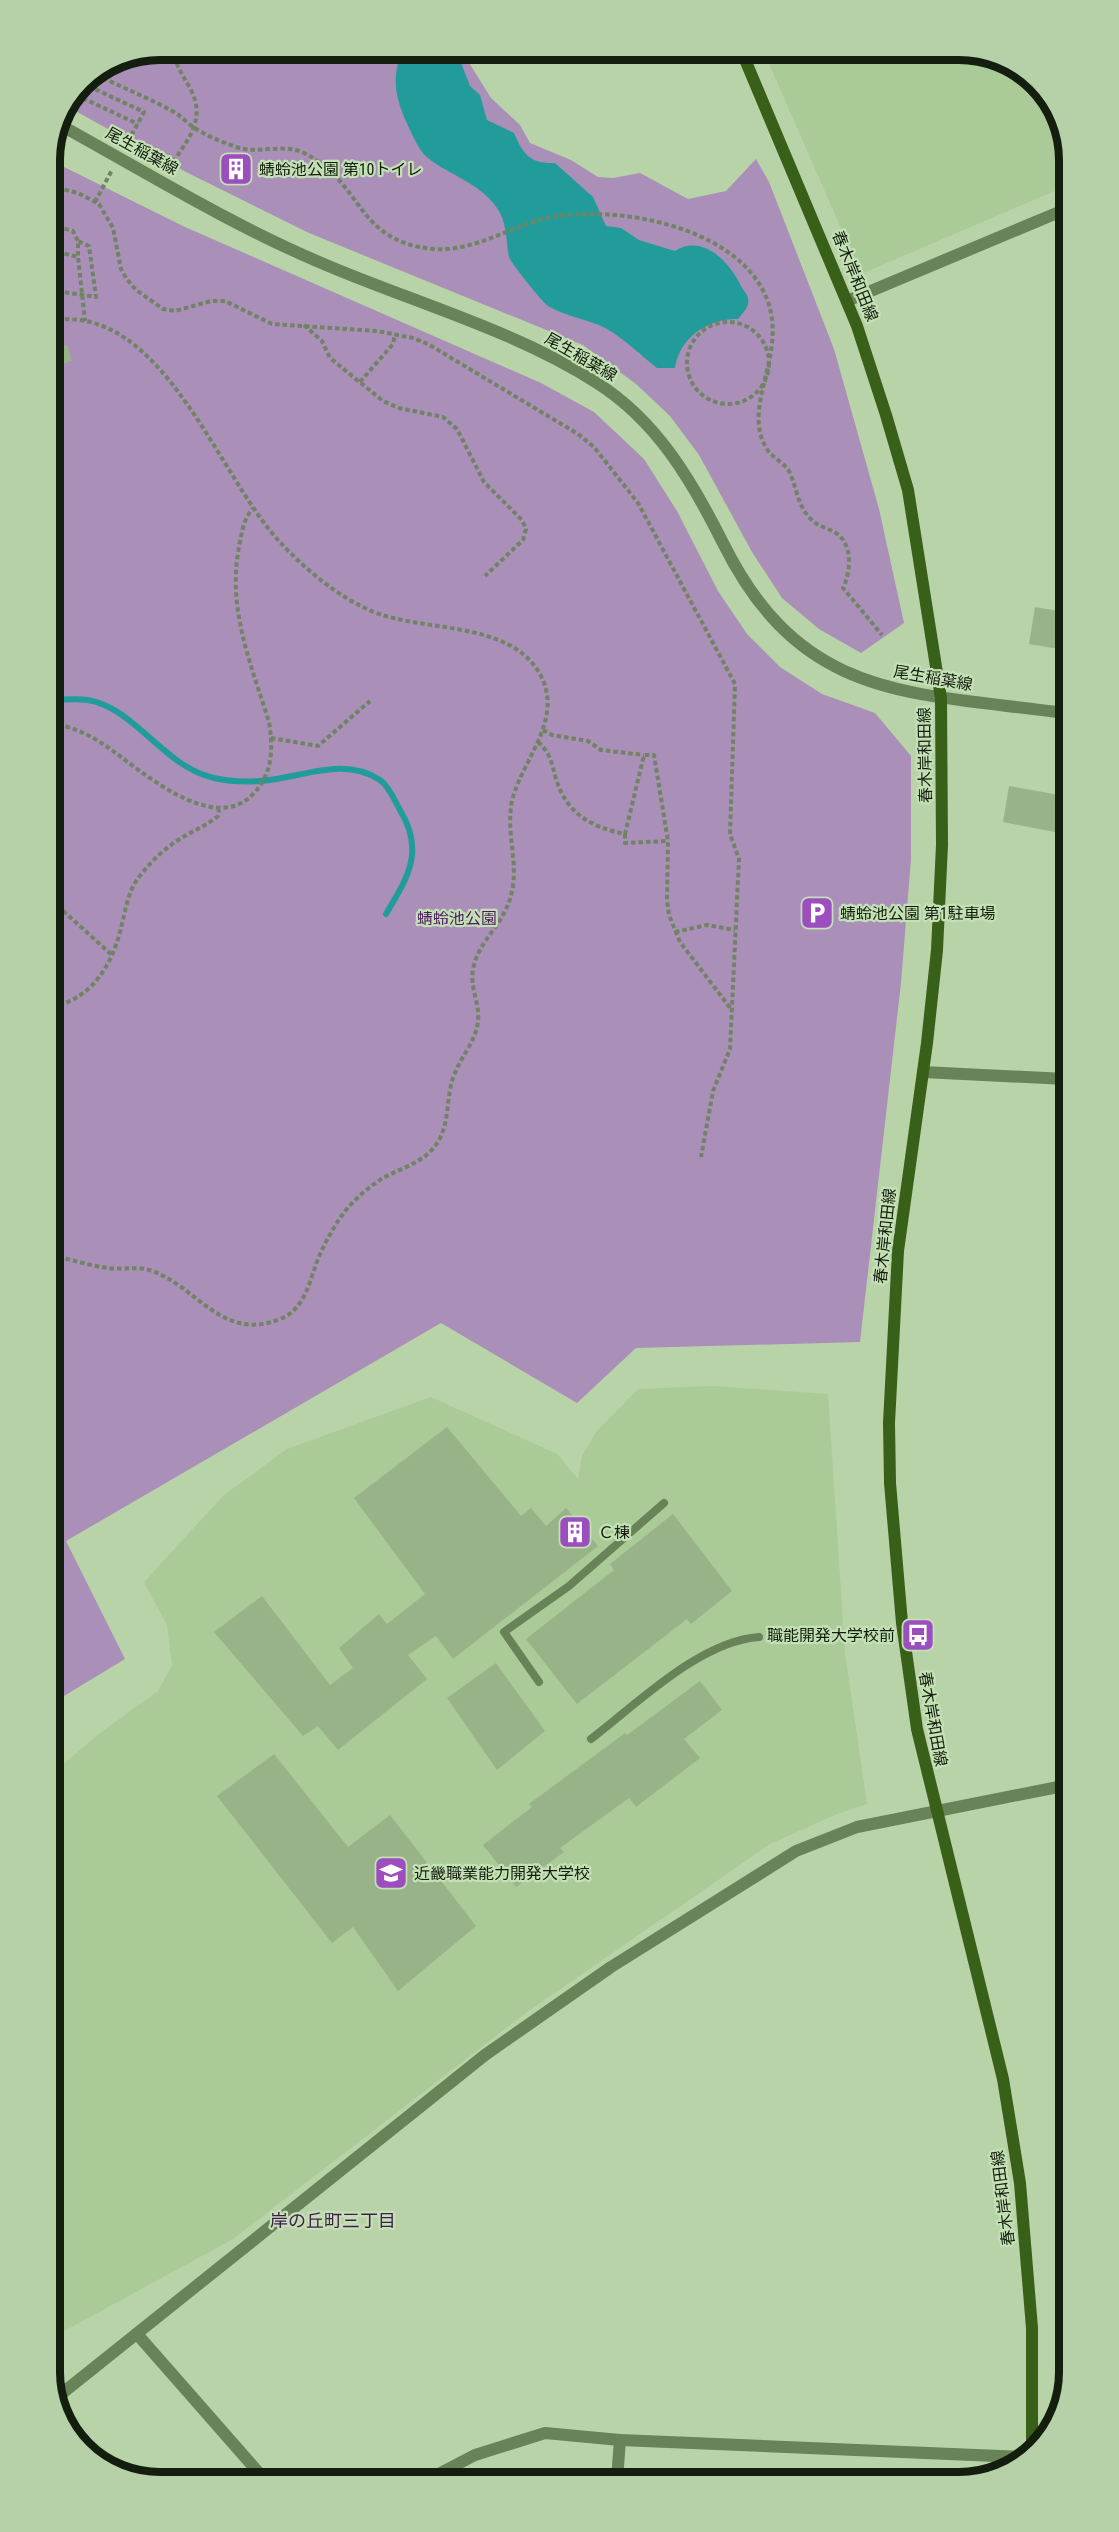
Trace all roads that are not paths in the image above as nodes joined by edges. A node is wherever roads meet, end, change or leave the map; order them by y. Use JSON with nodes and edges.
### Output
{"nodes":[{"id":1,"x":745,"y":60,"type":"edge"},
{"id":2,"x":65,"y":128,"type":"edge"},
{"id":3,"x":1059,"y":212,"type":"edge"},
{"id":4,"x":847,"y":300,"type":"junction"},
{"id":5,"x":941,"y":698,"type":"junction"},
{"id":6,"x":1059,"y":712,"type":"edge"},
{"id":7,"x":923,"y":1072,"type":"junction"},
{"id":8,"x":1059,"y":1079,"type":"edge"},
{"id":9,"x":664,"y":1503,"type":"dead end"},
{"id":10,"x":759,"y":1637,"type":"dead end"},
{"id":11,"x":539,"y":1682,"type":"dead end"},
{"id":12,"x":591,"y":1739,"type":"dead end"},
{"id":13,"x":1059,"y":1787,"type":"edge"},
{"id":14,"x":936,"y":1813,"type":"junction"},
{"id":15,"x":137,"y":2334,"type":"junction"},
{"id":16,"x":62,"y":2394,"type":"edge"},
{"id":17,"x":620,"y":2440,"type":"junction"},
{"id":18,"x":1032,"y":2440,"type":"edge"},
{"id":19,"x":1012,"y":2457,"type":"edge"},
{"id":20,"x":258,"y":2472,"type":"edge"},
{"id":21,"x":442,"y":2472,"type":"edge"},
{"id":22,"x":618,"y":2472,"type":"edge"}],
"edges":[{"from":1,"to":4,"type":"main road","name":"春木岸和田線"},
{"from":2,"to":5,"type":"street","name":"尾生稲葉線"},
{"from":3,"to":4,"type":"street"},
{"from":4,"to":5,"type":"main road","name":"春木岸和田線"},
{"from":5,"to":6,"type":"street","name":"尾生稲葉線"},
{"from":5,"to":7,"type":"main road","name":"春木岸和田線"},
{"from":7,"to":8,"type":"street"},
{"from":7,"to":14,"type":"main road","name":"春木岸和田線"},
{"from":9,"to":11,"type":"lane"},
{"from":10,"to":12,"type":"lane"},
{"from":13,"to":14,"type":"street"},
{"from":14,"to":15,"type":"street"},
{"from":14,"to":18,"type":"main road","name":"春木岸和田線"},
{"from":15,"to":16,"type":"street"},
{"from":15,"to":20,"type":"street"},
{"from":17,"to":19,"type":"street"},
{"from":17,"to":21,"type":"street"},
{"from":17,"to":22,"type":"street"}]}
